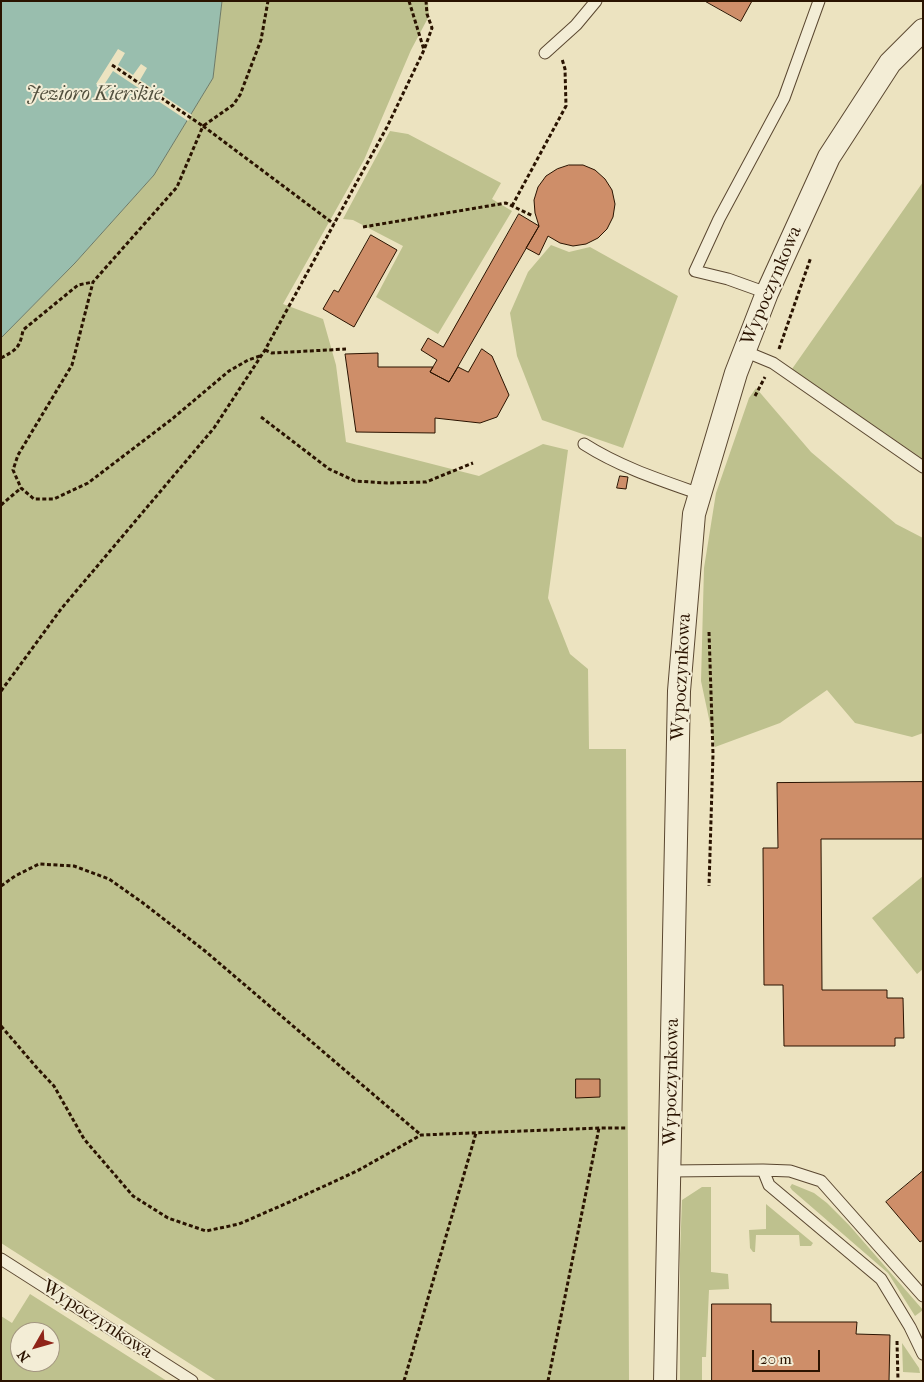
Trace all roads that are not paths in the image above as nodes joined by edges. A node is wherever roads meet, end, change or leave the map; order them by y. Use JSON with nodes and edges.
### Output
{"nodes":[{"id":1,"x":596,"y":1,"type":"edge"},
{"id":2,"x":818,"y":1,"type":"edge"},
{"id":3,"x":923,"y":30,"type":"edge"},
{"id":4,"x":544,"y":53,"type":"dead end"},
{"id":5,"x":767,"y":293,"type":"junction"},
{"id":6,"x":744,"y":351,"type":"junction"},
{"id":7,"x":584,"y":444,"type":"dead end"},
{"id":8,"x":923,"y":467,"type":"edge"},
{"id":9,"x":700,"y":494,"type":"junction"},
{"id":10,"x":763,"y":1170,"type":"junction"},
{"id":11,"x":670,"y":1171,"type":"junction"},
{"id":12,"x":1,"y":1259,"type":"edge"},
{"id":13,"x":923,"y":1296,"type":"edge"},
{"id":14,"x":923,"y":1354,"type":"edge"},
{"id":15,"x":192,"y":1381,"type":"edge"},
{"id":16,"x":665,"y":1381,"type":"edge"}],
"edges":[{"from":1,"to":4,"type":"lane"},
{"from":2,"to":5,"type":"lane"},
{"from":3,"to":5,"type":"street","name":"Wypoczynkowa"},
{"from":5,"to":6,"type":"street","name":"Wypoczynkowa"},
{"from":6,"to":8,"type":"lane"},
{"from":6,"to":9,"type":"street","name":"Wypoczynkowa"},
{"from":7,"to":9,"type":"lane"},
{"from":9,"to":11,"type":"street","name":"Wypoczynkowa"},
{"from":10,"to":11,"type":"lane"},
{"from":10,"to":13,"type":"lane"},
{"from":10,"to":14,"type":"lane"},
{"from":11,"to":16,"type":"street","name":"Wypoczynkowa"},
{"from":12,"to":15,"type":"lane","name":"Wypoczynkowa"}]}
